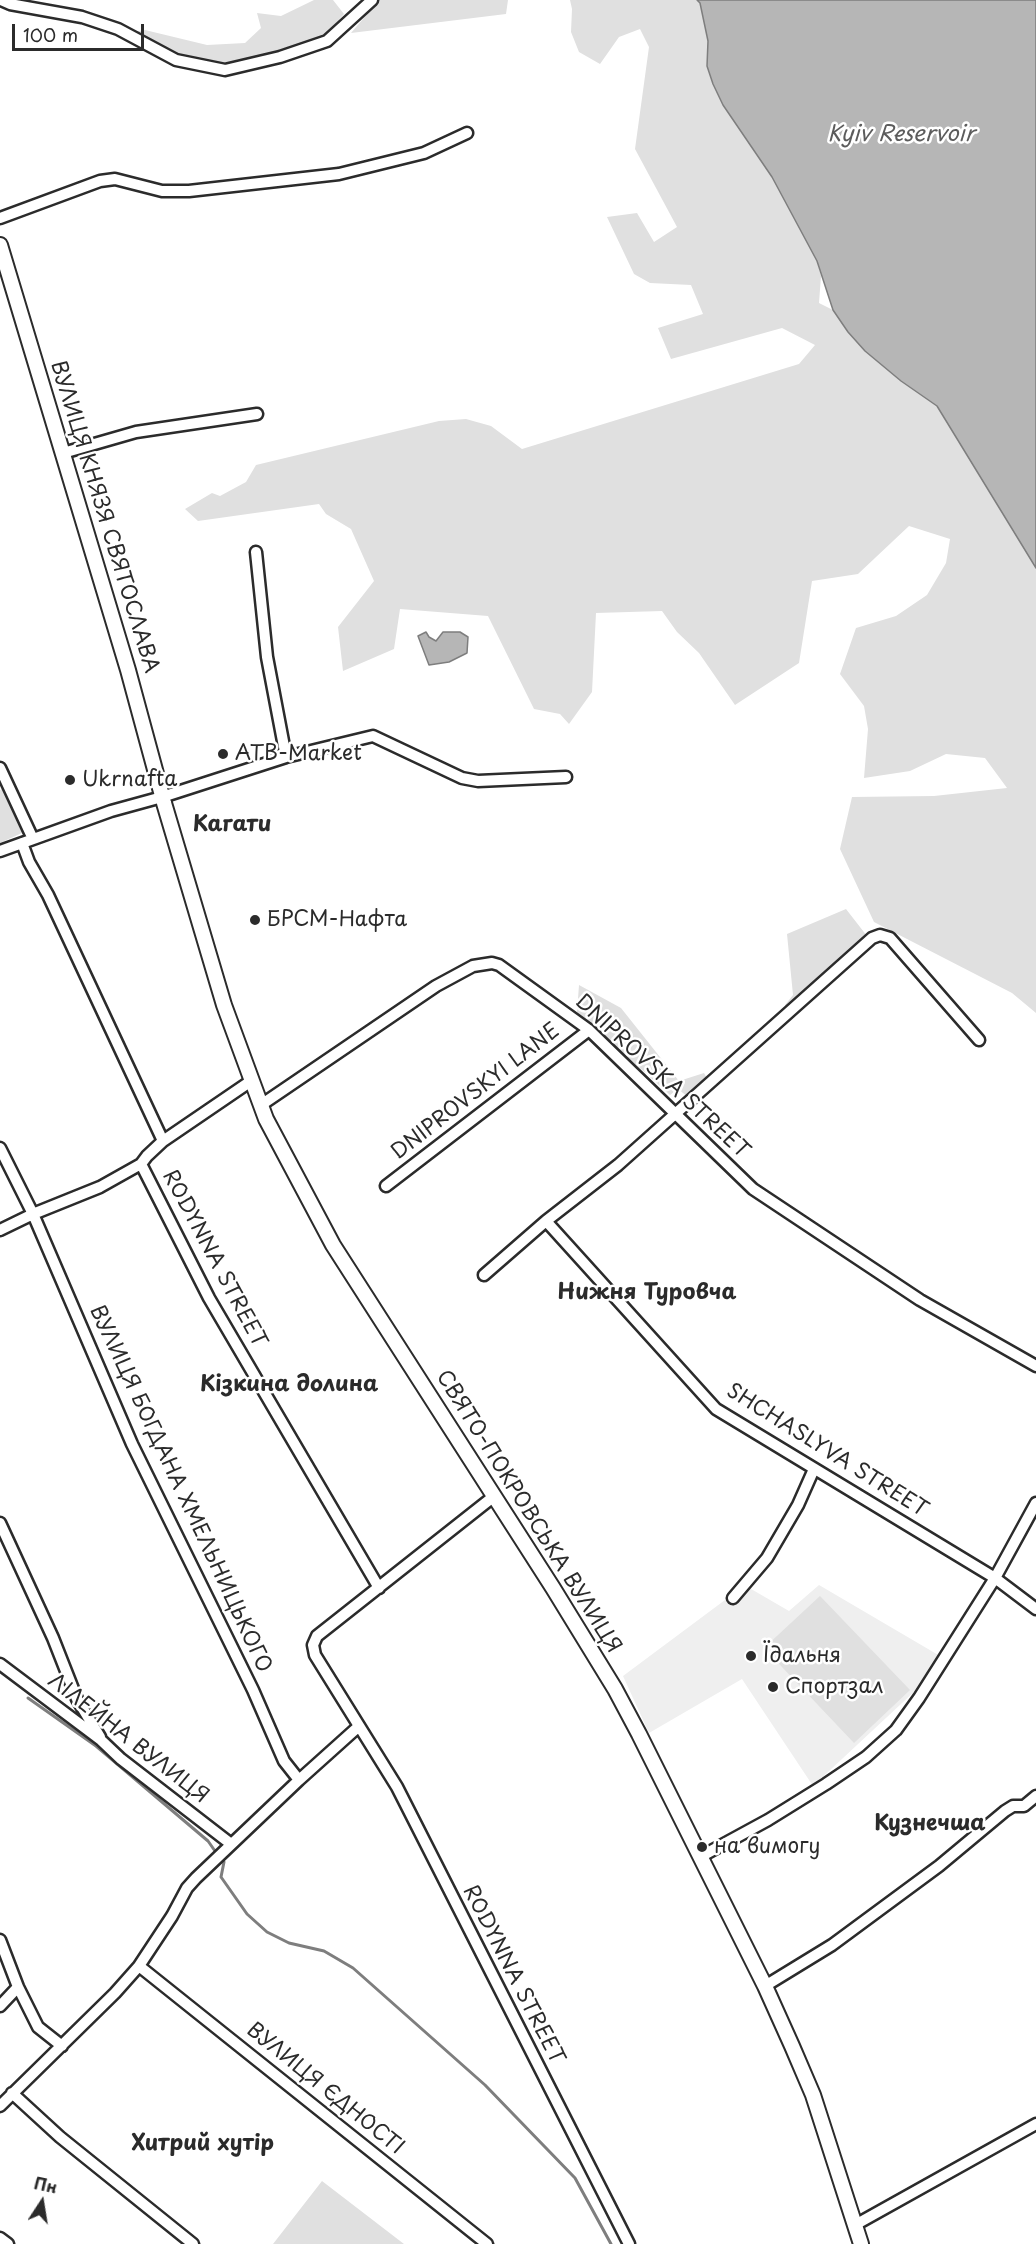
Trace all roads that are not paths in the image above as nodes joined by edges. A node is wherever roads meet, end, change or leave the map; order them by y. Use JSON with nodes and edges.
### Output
{"nodes":[{"id":1,"x":1,"y":0,"type":"edge"},
{"id":2,"x":372,"y":0,"type":"edge"},
{"id":3,"x":467,"y":133,"type":"dead end"},
{"id":4,"x":0,"y":218,"type":"edge"},
{"id":5,"x":0,"y":244,"type":"edge"},
{"id":6,"x":257,"y":414,"type":"dead end"},
{"id":7,"x":63,"y":453,"type":"junction"},
{"id":8,"x":256,"y":552,"type":"dead end"},
{"id":9,"x":286,"y":757,"type":"junction"},
{"id":10,"x":0,"y":768,"type":"edge"},
{"id":11,"x":567,"y":777,"type":"dead end"},
{"id":12,"x":163,"y":800,"type":"junction"},
{"id":13,"x":27,"y":841,"type":"junction"},
{"id":14,"x":0,"y":851,"type":"edge"},
{"id":15,"x":589,"y":1030,"type":"junction"},
{"id":16,"x":979,"y":1040,"type":"dead end"},
{"id":17,"x":251,"y":1081,"type":"junction"},
{"id":18,"x":261,"y":1105,"type":"junction"},
{"id":19,"x":676,"y":1113,"type":"junction"},
{"id":20,"x":163,"y":1142,"type":"junction"},
{"id":21,"x":0,"y":1148,"type":"edge"},
{"id":22,"x":141,"y":1164,"type":"junction"},
{"id":23,"x":386,"y":1186,"type":"dead end"},
{"id":24,"x":33,"y":1214,"type":"junction"},
{"id":25,"x":546,"y":1221,"type":"junction"},
{"id":26,"x":0,"y":1230,"type":"edge"},
{"id":27,"x":484,"y":1275,"type":"dead end"},
{"id":28,"x":1036,"y":1366,"type":"edge"},
{"id":29,"x":814,"y":1469,"type":"junction"},
{"id":30,"x":493,"y":1497,"type":"junction"},
{"id":31,"x":1036,"y":1503,"type":"edge"},
{"id":32,"x":0,"y":1523,"type":"edge"},
{"id":33,"x":995,"y":1578,"type":"junction"},
{"id":34,"x":379,"y":1588,"type":"junction"},
{"id":35,"x":733,"y":1598,"type":"dead end"},
{"id":36,"x":1036,"y":1609,"type":"edge"},
{"id":37,"x":0,"y":1664,"type":"edge"},
{"id":38,"x":358,"y":1727,"type":"junction"},
{"id":39,"x":101,"y":1740,"type":"junction"},
{"id":40,"x":299,"y":1780,"type":"junction"},
{"id":41,"x":1036,"y":1796,"type":"edge"},
{"id":42,"x":231,"y":1844,"type":"junction"},
{"id":43,"x":700,"y":1857,"type":"junction"},
{"id":44,"x":0,"y":1940,"type":"edge"},
{"id":45,"x":138,"y":1966,"type":"junction"},
{"id":46,"x":765,"y":1986,"type":"junction"},
{"id":47,"x":18,"y":1987,"type":"junction"},
{"id":48,"x":0,"y":2006,"type":"edge"},
{"id":49,"x":62,"y":2046,"type":"junction"},
{"id":50,"x":12,"y":2093,"type":"junction"},
{"id":51,"x":0,"y":2106,"type":"edge"},
{"id":52,"x":1036,"y":2124,"type":"edge"},
{"id":53,"x":855,"y":2225,"type":"junction"},
{"id":54,"x":0,"y":2238,"type":"edge"},
{"id":55,"x":856,"y":2242,"type":"edge"},
{"id":56,"x":8,"y":2244,"type":"edge"},
{"id":57,"x":193,"y":2244,"type":"edge"},
{"id":58,"x":487,"y":2244,"type":"edge"},
{"id":59,"x":629,"y":2244,"type":"edge"}],
"edges":[{"from":1,"to":2,"type":"street"},
{"from":3,"to":4,"type":"street"},
{"from":5,"to":7,"type":"main road","name":"ВУЛИЦЯ КНЯЗЯ СВЯТОСЛАВА"},
{"from":6,"to":7,"type":"street"},
{"from":7,"to":12,"type":"main road","name":"ВУЛИЦЯ КНЯЗЯ СВЯТОСЛАВА"},
{"from":8,"to":9,"type":"street"},
{"from":9,"to":11,"type":"street"},
{"from":9,"to":12,"type":"street"},
{"from":10,"to":13,"type":"street","name":"RODYNNA STREET"},
{"from":12,"to":13,"type":"street"},
{"from":12,"to":17,"type":"main road","name":"СВЯТО-ПОКРОВСЬКА ВУЛИЦЯ"},
{"from":13,"to":14,"type":"street"},
{"from":13,"to":20,"type":"street","name":"RODYNNA STREET"},
{"from":15,"to":18,"type":"street","name":"DNIPROVSKA STREET"},
{"from":15,"to":19,"type":"street","name":"DNIPROVSKA STREET"},
{"from":15,"to":23,"type":"street","name":"DNIPROVSKYI LANE"},
{"from":16,"to":19,"type":"street"},
{"from":17,"to":18,"type":"main road","name":"СВЯТО-ПОКРОВСЬКА ВУЛИЦЯ"},
{"from":17,"to":20,"type":"street"},
{"from":18,"to":30,"type":"main road","name":"СВЯТО-ПОКРОВСЬКА ВУЛИЦЯ"},
{"from":19,"to":25,"type":"street"},
{"from":19,"to":28,"type":"street","name":"DNIPROVSKA STREET"},
{"from":20,"to":22,"type":"street"},
{"from":21,"to":24,"type":"street","name":"ВУЛИЦЯ БОГДАНА ХМЕЛЬНИЦЬКОГО"},
{"from":22,"to":24,"type":"street"},
{"from":22,"to":34,"type":"street","name":"RODYNNA STREET"},
{"from":24,"to":26,"type":"street"},
{"from":24,"to":40,"type":"street","name":"ВУЛИЦЯ БОГДАНА ХМЕЛЬНИЦЬКОГО"},
{"from":25,"to":27,"type":"street"},
{"from":25,"to":29,"type":"street","name":"SHCHASLYVA STREET"},
{"from":29,"to":33,"type":"street","name":"SHCHASLYVA STREET"},
{"from":29,"to":35,"type":"street"},
{"from":30,"to":34,"type":"street"},
{"from":30,"to":43,"type":"main road","name":"СВЯТО-ПОКРОВСЬКА ВУЛИЦЯ"},
{"from":31,"to":33,"type":"street"},
{"from":32,"to":39,"type":"street"},
{"from":33,"to":36,"type":"street","name":"SHCHASLYVA STREET"},
{"from":33,"to":43,"type":"street"},
{"from":34,"to":38,"type":"street","name":"RODYNNA STREET"},
{"from":37,"to":39,"type":"street","name":"ЛІЛЕЙНА ВУЛИЦЯ"},
{"from":38,"to":40,"type":"street"},
{"from":38,"to":59,"type":"street","name":"RODYNNA STREET"},
{"from":39,"to":42,"type":"street","name":"ЛІЛЕЙНА ВУЛИЦЯ"},
{"from":40,"to":42,"type":"street"},
{"from":41,"to":46,"type":"street"},
{"from":42,"to":45,"type":"street"},
{"from":43,"to":46,"type":"main road","name":"СВЯТО-ПОКРОВСЬКА ВУЛИЦЯ"},
{"from":44,"to":47,"type":"street"},
{"from":45,"to":49,"type":"street"},
{"from":45,"to":58,"type":"street","name":"ВУЛИЦЯ ЄДНОСТІ"},
{"from":46,"to":53,"type":"main road","name":"СВЯТО-ПОКРОВСЬКА ВУЛИЦЯ"},
{"from":47,"to":48,"type":"street"},
{"from":47,"to":49,"type":"street"},
{"from":49,"to":50,"type":"street"},
{"from":50,"to":51,"type":"street"},
{"from":50,"to":57,"type":"street"},
{"from":52,"to":53,"type":"street"},
{"from":53,"to":55,"type":"main road","name":"СВЯТО-ПОКРОВСЬКА ВУЛИЦЯ"},
{"from":54,"to":56,"type":"street"}]}
